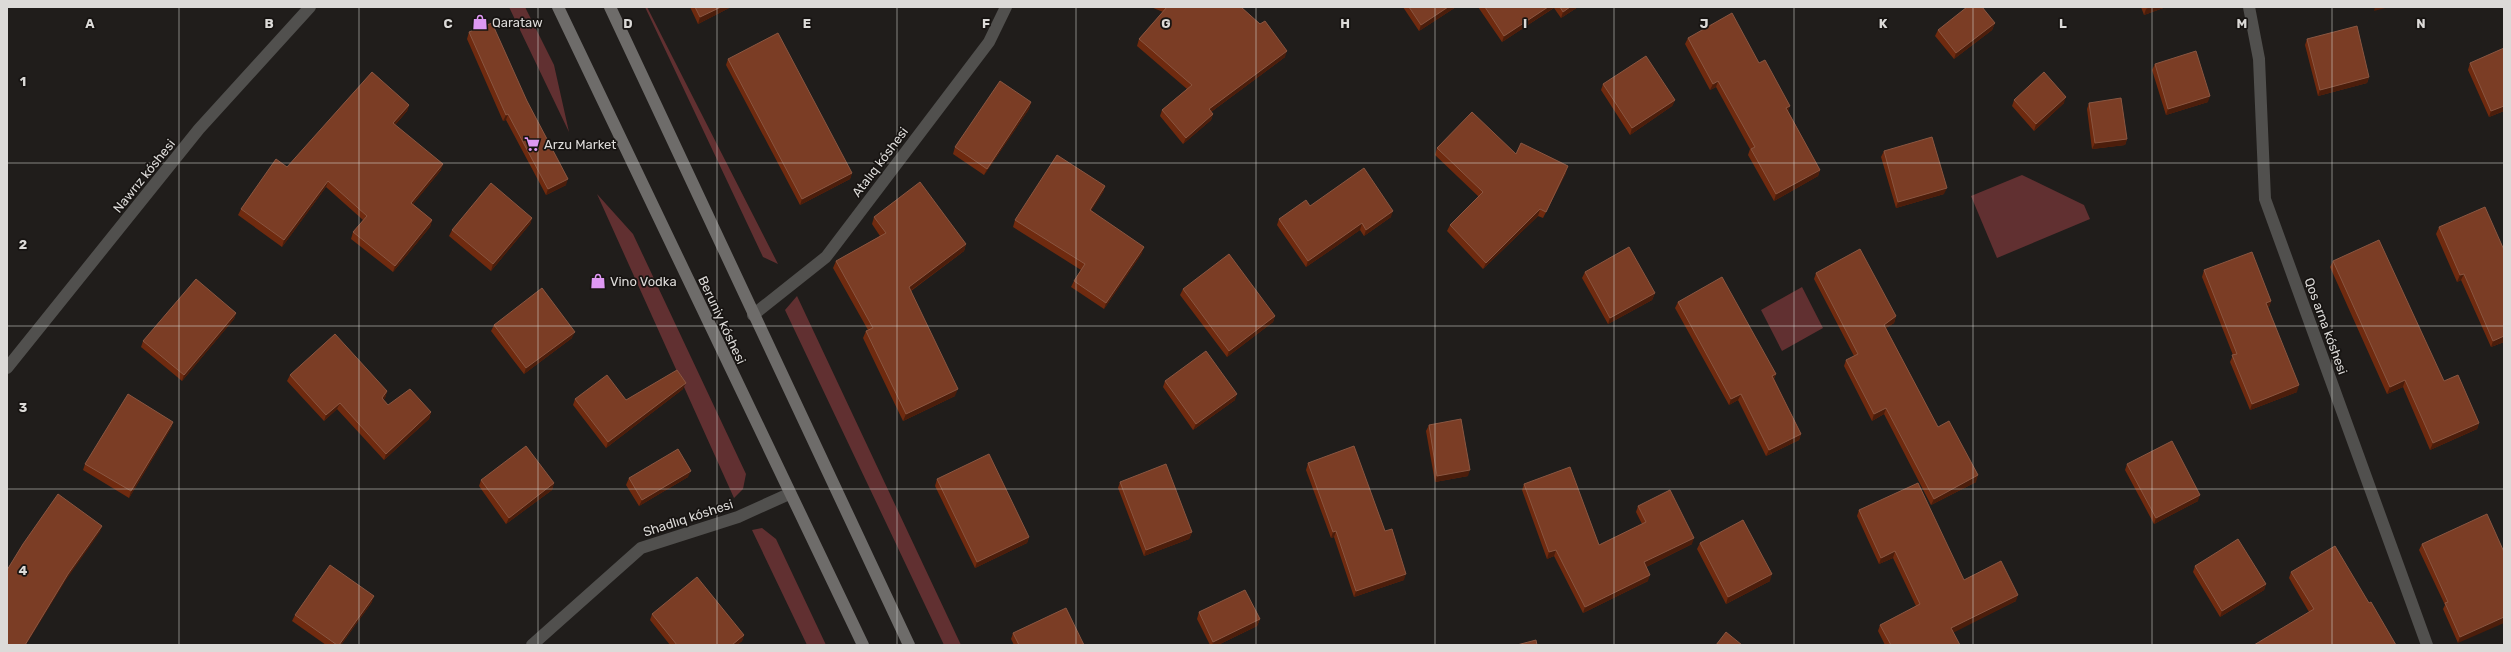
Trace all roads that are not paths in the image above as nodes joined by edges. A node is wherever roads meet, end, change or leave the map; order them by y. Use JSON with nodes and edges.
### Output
{"nodes":[{"id":1,"x":310,"y":7,"type":"edge"},
{"id":2,"x":558,"y":7,"type":"edge"},
{"id":3,"x":610,"y":7,"type":"edge"},
{"id":4,"x":1006,"y":7,"type":"edge"},
{"id":5,"x":2249,"y":7,"type":"edge"},
{"id":6,"x":753,"y":315,"type":"junction"},
{"id":7,"x":7,"y":368,"type":"edge"},
{"id":8,"x":789,"y":494,"type":"junction"},
{"id":9,"x":532,"y":645,"type":"edge"},
{"id":10,"x":863,"y":645,"type":"edge"},
{"id":11,"x":909,"y":645,"type":"edge"},
{"id":12,"x":2427,"y":645,"type":"edge"}],
"edges":[{"from":1,"to":7,"type":"street","name":"Nawrız kóshesi"},
{"from":2,"to":8,"type":"street","name":"Beruniy kóshesi"},
{"from":3,"to":6,"type":"street"},
{"from":4,"to":6,"type":"street","name":"Atalıq kóshesi"},
{"from":5,"to":12,"type":"street","name":"Qos arna kóshesi"},
{"from":6,"to":11,"type":"street"},
{"from":8,"to":9,"type":"street","name":"Shadlıq kóshesi"},
{"from":8,"to":10,"type":"street","name":"Beruniy kóshesi"}]}
